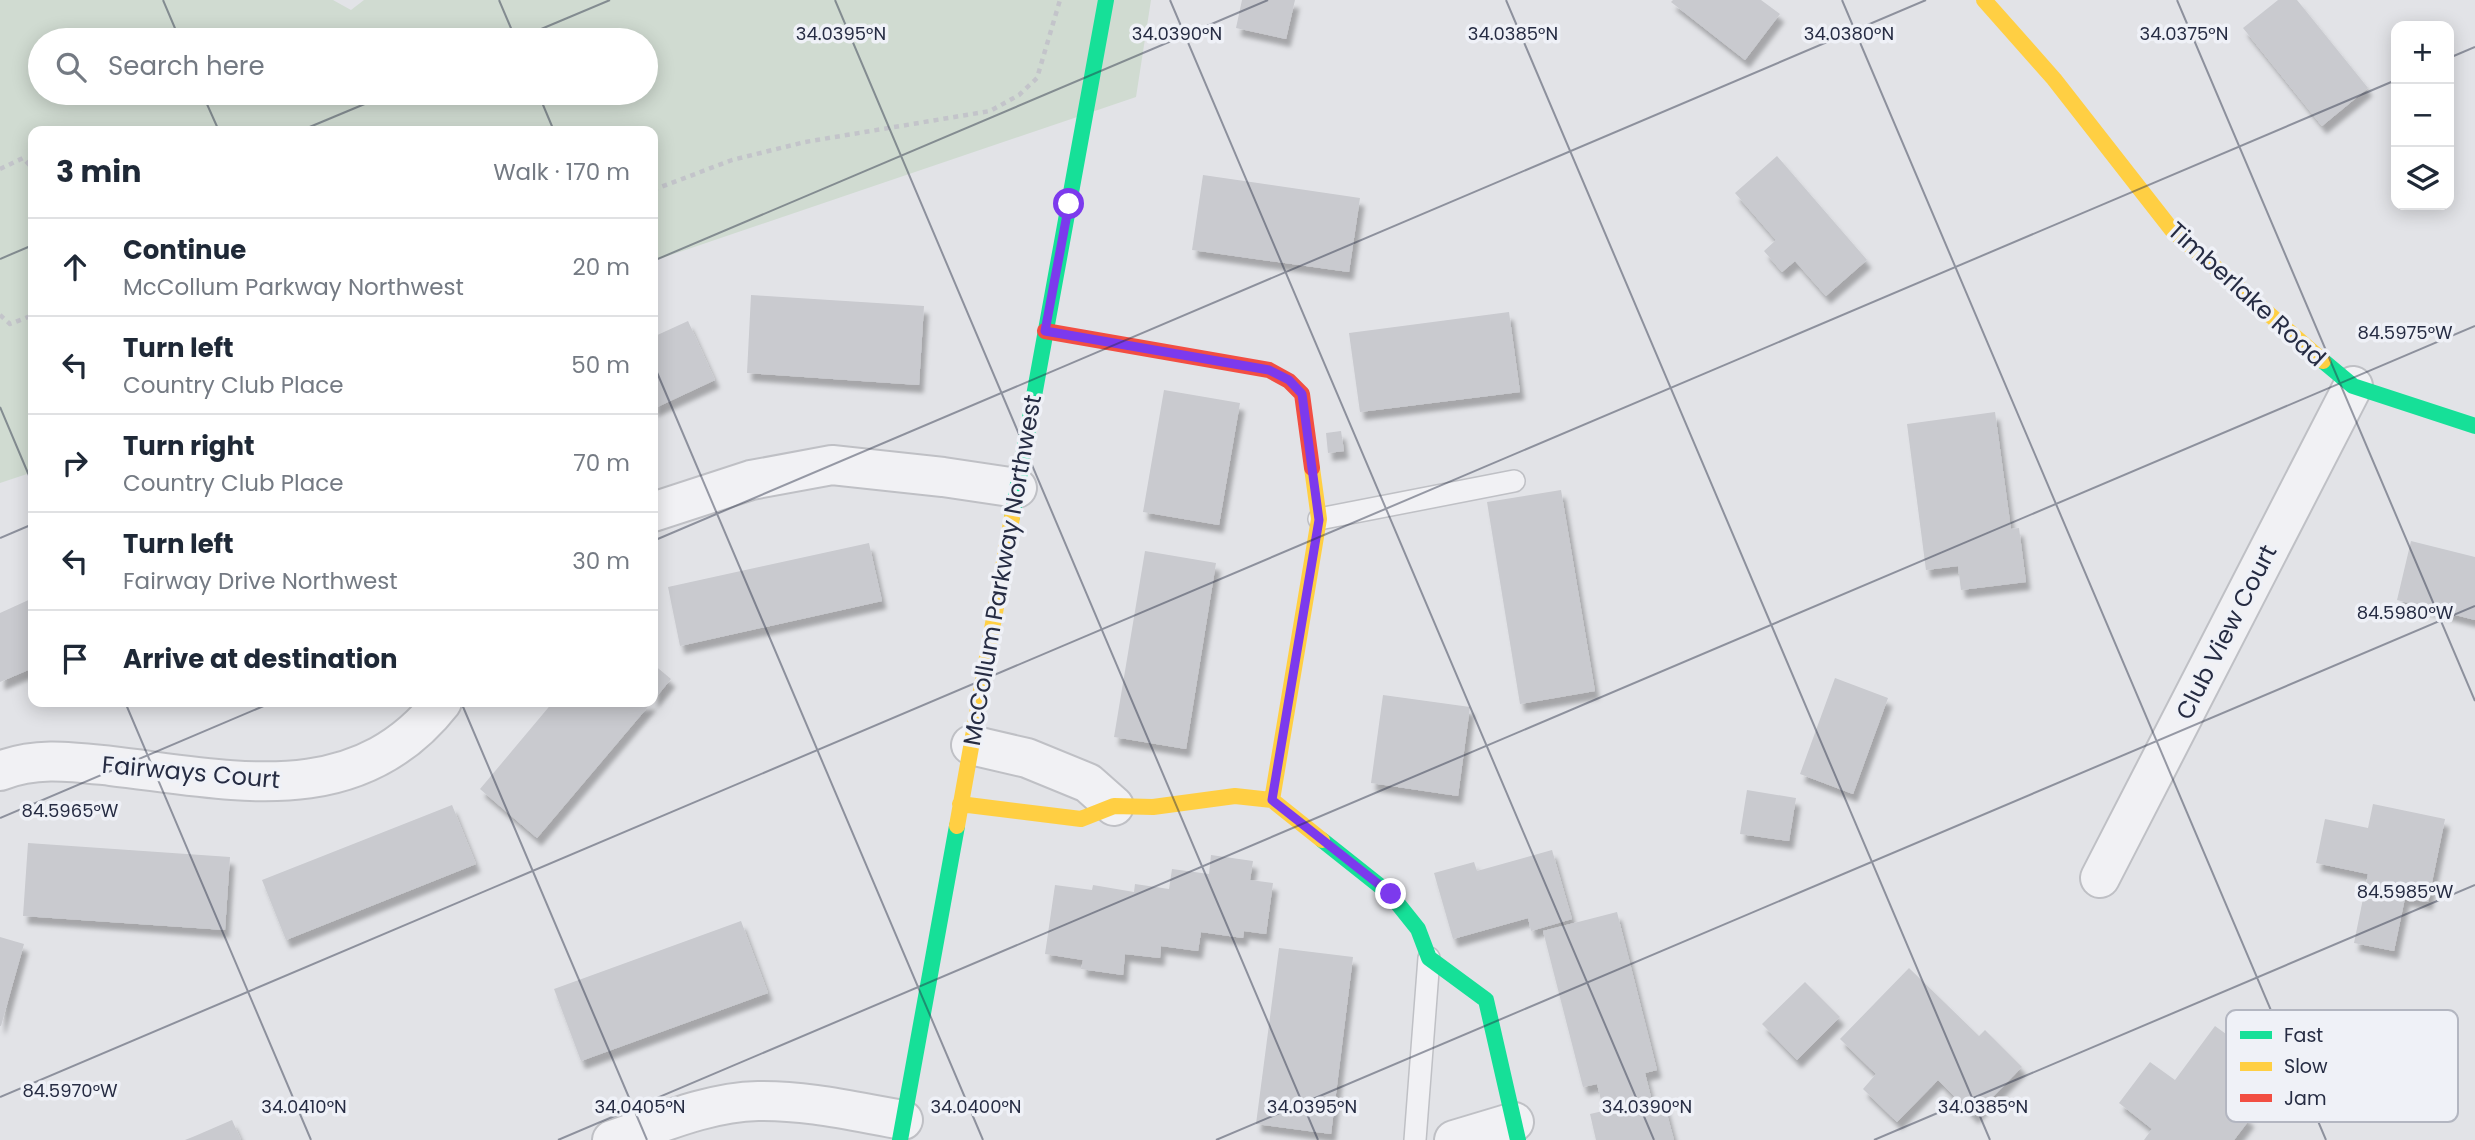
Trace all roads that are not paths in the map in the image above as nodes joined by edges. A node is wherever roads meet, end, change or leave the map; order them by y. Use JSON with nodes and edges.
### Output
{"nodes":[{"id":1,"x":1105,"y":0,"type":"edge"},
{"id":2,"x":1984,"y":0,"type":"edge"},
{"id":3,"x":1045,"y":331,"type":"junction"},
{"id":4,"x":2353,"y":386,"type":"junction"},
{"id":5,"x":2475,"y":426,"type":"edge"},
{"id":6,"x":1514,"y":481,"type":"dead end"},
{"id":7,"x":1017,"y":488,"type":"junction"},
{"id":8,"x":658,"y":510,"type":"edge"},
{"id":9,"x":1319,"y":520,"type":"junction"},
{"id":10,"x":438,"y":707,"type":"edge"},
{"id":11,"x":971,"y":745,"type":"junction"},
{"id":12,"x":0,"y":771,"type":"edge"},
{"id":13,"x":1272,"y":800,"type":"junction"},
{"id":14,"x":960,"y":804,"type":"junction"},
{"id":15,"x":1114,"y":806,"type":"junction"},
{"id":16,"x":2099,"y":878,"type":"dead end"},
{"id":17,"x":1429,"y":958,"type":"junction"},
{"id":18,"x":901,"y":1130,"type":"edge"},
{"id":19,"x":1516,"y":1131,"type":"edge"},
{"id":20,"x":612,"y":1140,"type":"edge"},
{"id":21,"x":1415,"y":1140,"type":"edge"},
{"id":22,"x":1454,"y":1140,"type":"edge"}],
"edges":[{"from":1,"to":3,"type":"street","name":"McCollum Parkway Northwest"},
{"from":2,"to":4,"type":"street","name":"Timberlake Road"},
{"from":3,"to":7,"type":"street","name":"McCollum Parkway Northwest"},
{"from":3,"to":9,"type":"street"},
{"from":4,"to":5,"type":"street","name":"Timberlake Road"},
{"from":4,"to":16,"type":"street","name":"Club View Court"},
{"from":6,"to":9,"type":"lane"},
{"from":7,"to":8,"type":"street"},
{"from":7,"to":11,"type":"street","name":"McCollum Parkway Northwest"},
{"from":9,"to":13,"type":"street"},
{"from":10,"to":12,"type":"street","name":"Fairways Court"},
{"from":11,"to":14,"type":"street","name":"McCollum Parkway Northwest"},
{"from":11,"to":15,"type":"street"},
{"from":13,"to":15,"type":"street"},
{"from":13,"to":17,"type":"street"},
{"from":14,"to":15,"type":"street"},
{"from":14,"to":18,"type":"street","name":"McCollum Parkway Northwest"},
{"from":17,"to":19,"type":"street"},
{"from":17,"to":21,"type":"lane"},
{"from":18,"to":20,"type":"street"},
{"from":19,"to":22,"type":"street"}]}
